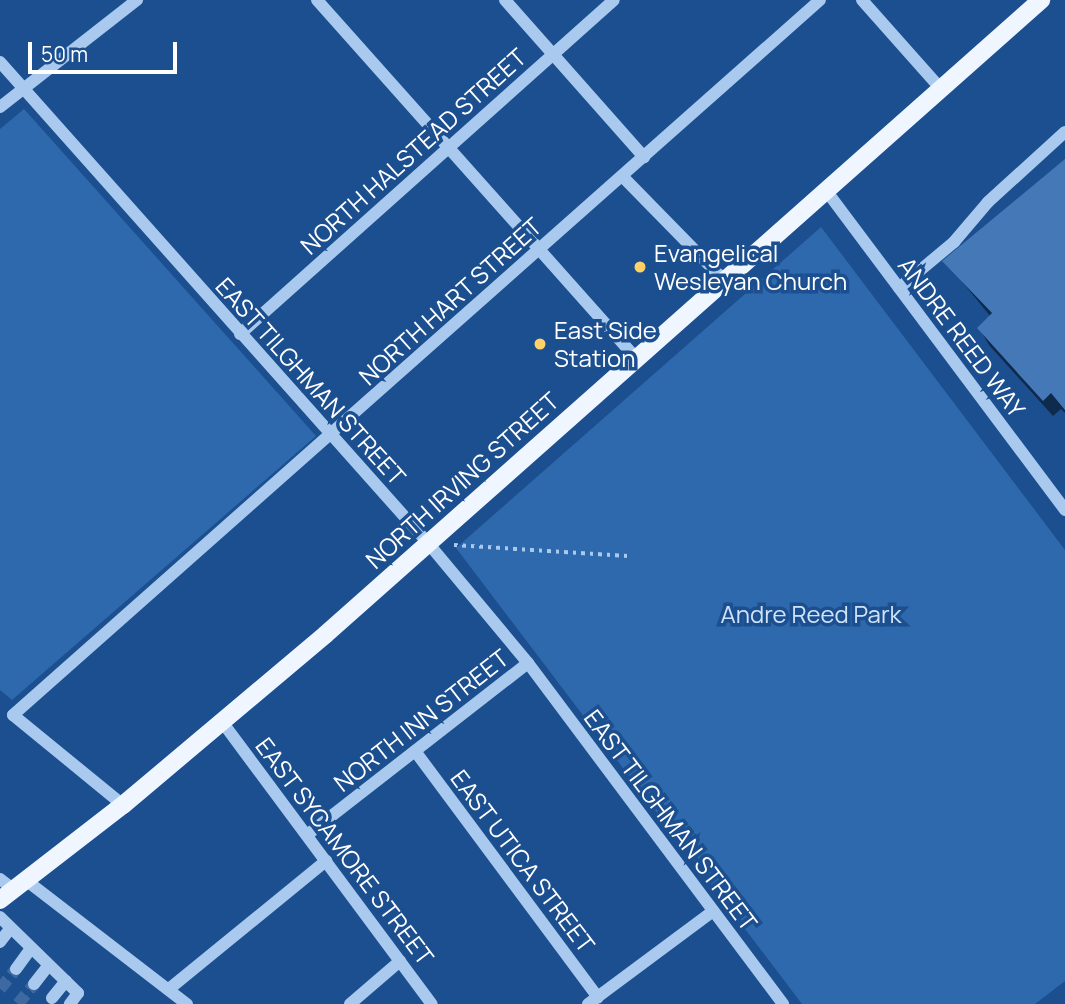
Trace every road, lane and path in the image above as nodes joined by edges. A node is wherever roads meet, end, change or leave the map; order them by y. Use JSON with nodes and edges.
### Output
{"nodes":[{"id":1,"x":317,"y":0,"type":"edge"},
{"id":2,"x":505,"y":0,"type":"edge"},
{"id":3,"x":614,"y":0,"type":"edge"},
{"id":4,"x":820,"y":0,"type":"edge"},
{"id":5,"x":862,"y":0,"type":"edge"},
{"id":6,"x":1041,"y":0,"type":"edge"},
{"id":7,"x":130,"y":2,"type":"edge"},
{"id":8,"x":553,"y":55,"type":"junction"},
{"id":9,"x":0,"y":62,"type":"edge"},
{"id":10,"x":23,"y":88,"type":"junction"},
{"id":11,"x":941,"y":89,"type":"junction"},
{"id":12,"x":0,"y":107,"type":"edge"},
{"id":13,"x":1065,"y":132,"type":"edge"},
{"id":14,"x":449,"y":148,"type":"junction"},
{"id":15,"x":643,"y":157,"type":"junction"},
{"id":16,"x":622,"y":176,"type":"junction"},
{"id":17,"x":825,"y":189,"type":"junction"},
{"id":18,"x":539,"y":250,"type":"junction"},
{"id":19,"x":724,"y":280,"type":"junction"},
{"id":20,"x":899,"y":288,"type":"junction"},
{"id":21,"x":240,"y":334,"type":"junction"},
{"id":22,"x":636,"y":358,"type":"junction"},
{"id":23,"x":331,"y":435,"type":"junction"},
{"id":24,"x":1065,"y":510,"type":"edge"},
{"id":25,"x":428,"y":543,"type":"junction"},
{"id":26,"x":628,"y":556,"type":"dead end"},
{"id":27,"x":528,"y":663,"type":"junction"},
{"id":28,"x":223,"y":723,"type":"junction"},
{"id":29,"x":415,"y":751,"type":"junction"},
{"id":30,"x":123,"y":805,"type":"junction"},
{"id":31,"x":307,"y":835,"type":"junction"},
{"id":32,"x":326,"y":861,"type":"junction"},
{"id":33,"x":10,"y":888,"type":"edge"},
{"id":34,"x":713,"y":911,"type":"junction"},
{"id":35,"x":0,"y":917,"type":"edge"},
{"id":36,"x":9,"y":930,"type":"junction"},
{"id":37,"x":0,"y":942,"type":"edge"},
{"id":38,"x":30,"y":950,"type":"junction"},
{"id":39,"x":400,"y":961,"type":"junction"},
{"id":40,"x":48,"y":966,"type":"junction"},
{"id":41,"x":16,"y":969,"type":"tunnel mouth"},
{"id":42,"x":66,"y":981,"type":"junction"},
{"id":43,"x":34,"y":984,"type":"tunnel mouth"},
{"id":44,"x":169,"y":989,"type":"junction"},
{"id":45,"x":52,"y":998,"type":"dead end"},
{"id":46,"x":593,"y":1000,"type":"edge"},
{"id":47,"x":69,"y":1004,"type":"edge"},
{"id":48,"x":187,"y":1004,"type":"edge"},
{"id":49,"x":350,"y":1004,"type":"edge"},
{"id":50,"x":432,"y":1004,"type":"edge"},
{"id":51,"x":783,"y":1004,"type":"edge"}],
"edges":[{"from":1,"to":14,"type":"street"},
{"from":2,"to":8,"type":"street"},
{"from":3,"to":8,"type":"street","name":"NORTH HALSTEAD STREET"},
{"from":4,"to":15,"type":"street","name":"NORTH HART STREET"},
{"from":5,"to":11,"type":"street"},
{"from":6,"to":11,"type":"main road","name":"NORTH IRVING STREET"},
{"from":7,"to":10,"type":"street"},
{"from":8,"to":14,"type":"street","name":"NORTH HALSTEAD STREET"},
{"from":8,"to":15,"type":"street"},
{"from":9,"to":10,"type":"street","name":"EAST TILGHMAN STREET"},
{"from":10,"to":12,"type":"street"},
{"from":10,"to":21,"type":"street","name":"EAST TILGHMAN STREET"},
{"from":11,"to":17,"type":"main road","name":"NORTH IRVING STREET"},
{"from":13,"to":20,"type":"street"},
{"from":14,"to":18,"type":"street"},
{"from":14,"to":21,"type":"street","name":"NORTH HALSTEAD STREET"},
{"from":15,"to":16,"type":"street","name":"NORTH HART STREET"},
{"from":16,"to":18,"type":"street","name":"NORTH HART STREET"},
{"from":16,"to":19,"type":"street"},
{"from":17,"to":19,"type":"main road","name":"NORTH IRVING STREET"},
{"from":17,"to":20,"type":"street","name":"ANDRE REED WAY"},
{"from":18,"to":22,"type":"street"},
{"from":18,"to":23,"type":"street","name":"NORTH HART STREET"},
{"from":19,"to":22,"type":"main road","name":"NORTH IRVING STREET"},
{"from":20,"to":24,"type":"street","name":"ANDRE REED WAY"},
{"from":21,"to":23,"type":"street","name":"EAST TILGHMAN STREET"},
{"from":22,"to":25,"type":"main road","name":"NORTH IRVING STREET"},
{"from":23,"to":25,"type":"street","name":"EAST TILGHMAN STREET"},
{"from":23,"to":30,"type":"street","name":"NORTH HART STREET"},
{"from":25,"to":26,"type":"path"},
{"from":25,"to":27,"type":"street","name":"EAST TILGHMAN STREET"},
{"from":25,"to":28,"type":"main road","name":"NORTH IRVING STREET"},
{"from":27,"to":29,"type":"street","name":"NORTH INN STREET"},
{"from":27,"to":34,"type":"street","name":"EAST TILGHMAN STREET"},
{"from":28,"to":30,"type":"main road","name":"NORTH IRVING STREET"},
{"from":28,"to":31,"type":"street","name":"EAST SYCAMORE STREET"},
{"from":29,"to":31,"type":"street","name":"NORTH INN STREET"},
{"from":29,"to":46,"type":"street","name":"EAST UTICA STREET"},
{"from":30,"to":33,"type":"main road","name":"NORTH IRVING STREET"},
{"from":31,"to":32,"type":"street","name":"EAST SYCAMORE STREET"},
{"from":32,"to":39,"type":"street","name":"EAST SYCAMORE STREET"},
{"from":32,"to":44,"type":"street"},
{"from":33,"to":44,"type":"street"},
{"from":34,"to":46,"type":"street"},
{"from":34,"to":51,"type":"street","name":"EAST TILGHMAN STREET"},
{"from":35,"to":36,"type":"street"},
{"from":36,"to":37,"type":"street"},
{"from":36,"to":38,"type":"street"},
{"from":38,"to":40,"type":"street"},
{"from":38,"to":41,"type":"street"},
{"from":39,"to":49,"type":"street"},
{"from":39,"to":50,"type":"street","name":"EAST SYCAMORE STREET"},
{"from":40,"to":42,"type":"street"},
{"from":40,"to":43,"type":"street"},
{"from":42,"to":45,"type":"street"},
{"from":42,"to":47,"type":"street"},
{"from":44,"to":48,"type":"street"}]}
